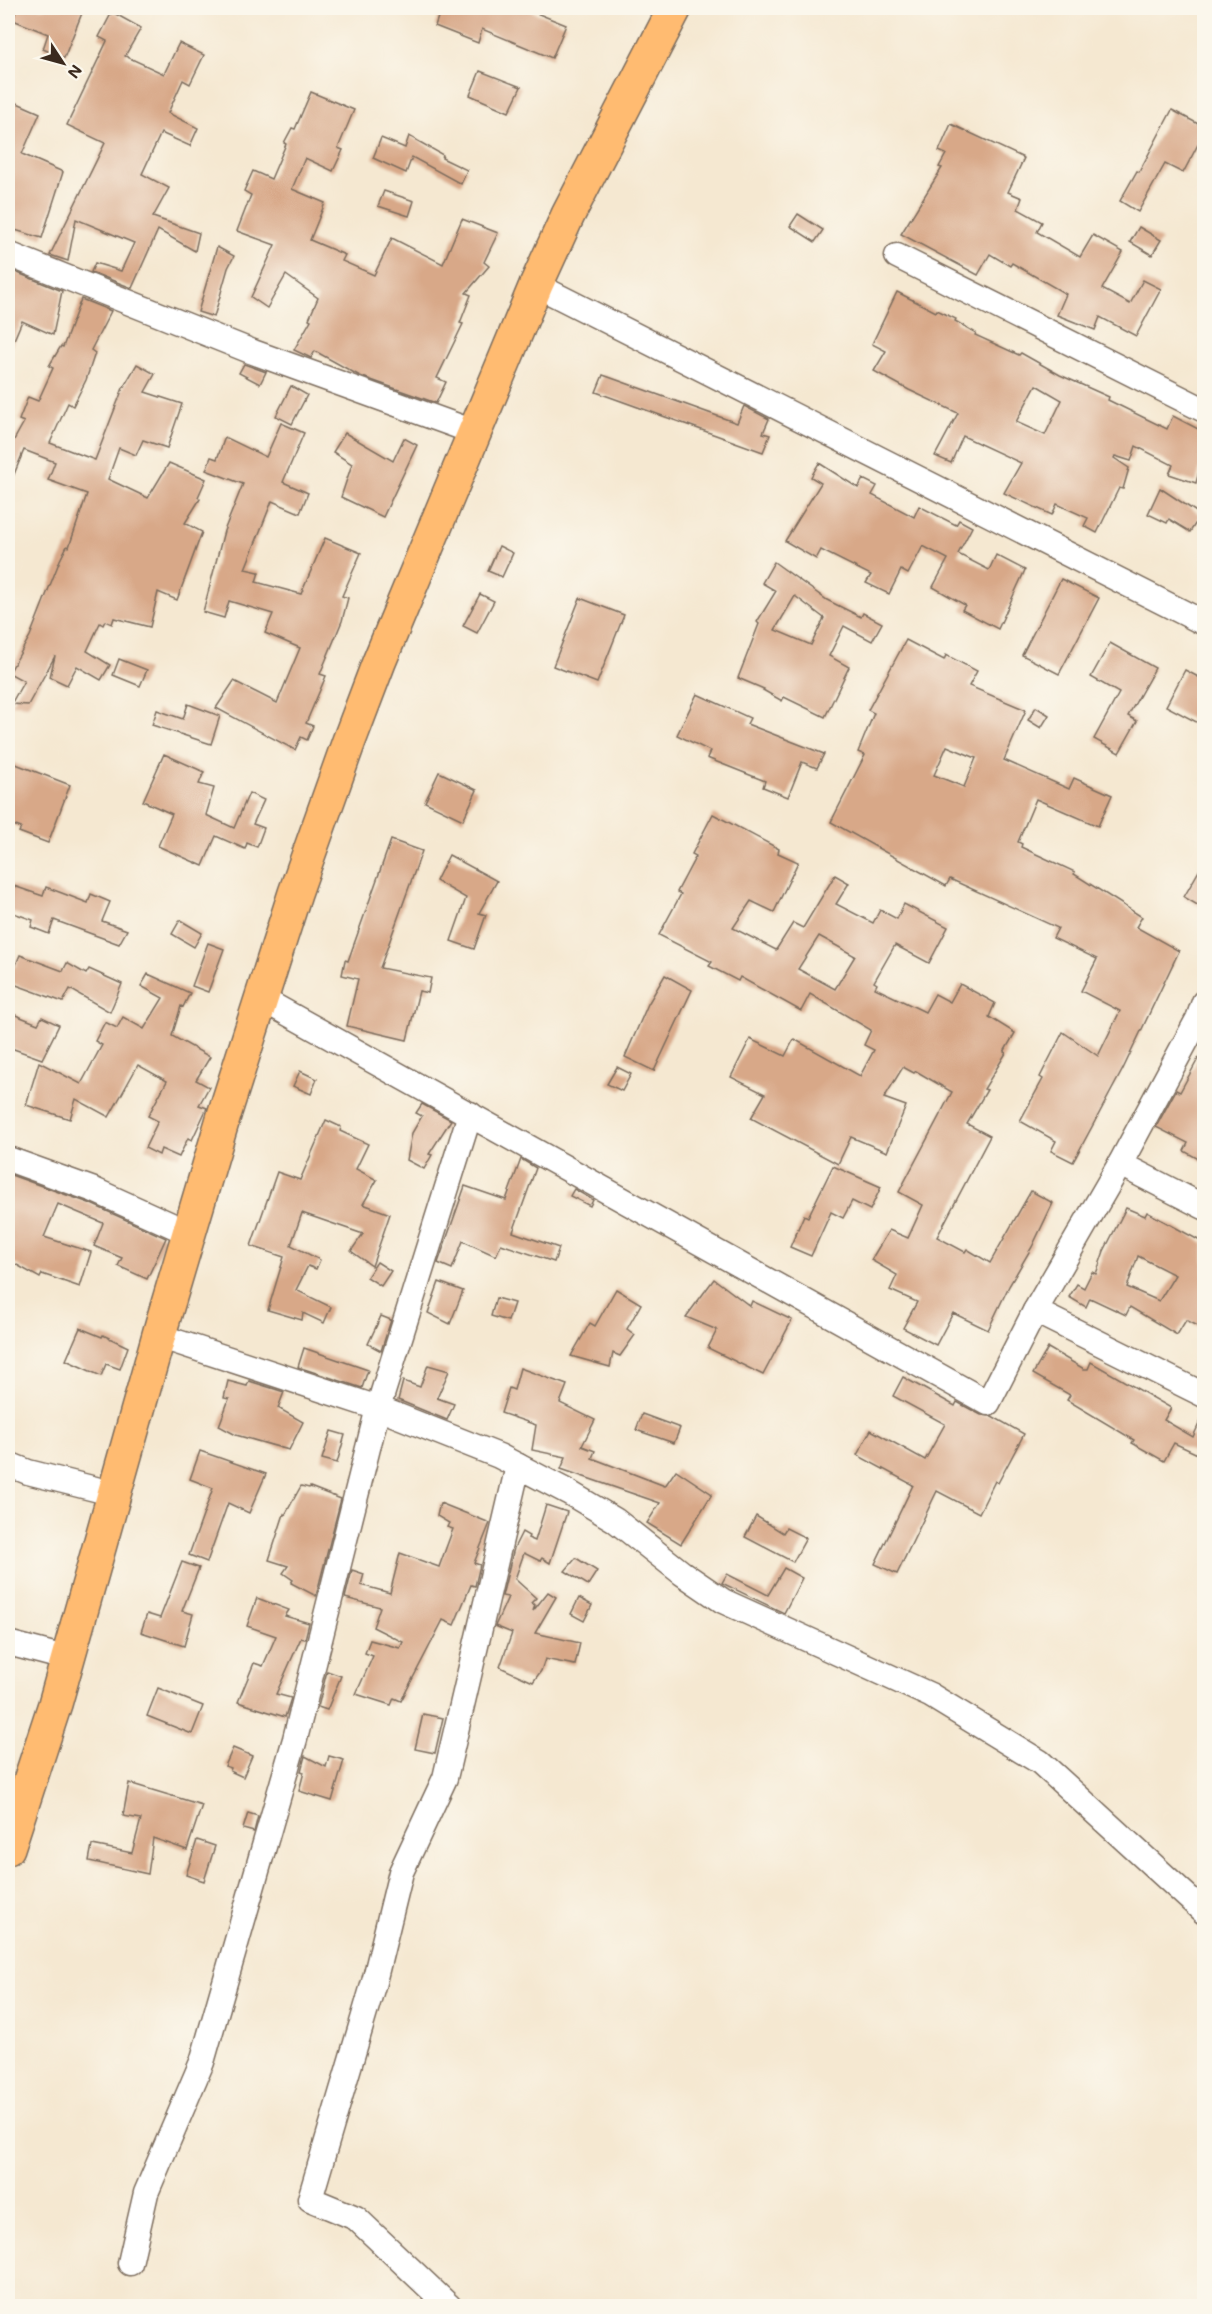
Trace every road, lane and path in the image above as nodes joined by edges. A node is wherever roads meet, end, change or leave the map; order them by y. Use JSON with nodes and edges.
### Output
{"nodes":[{"id":1,"x":675,"y":8,"type":"edge"},
{"id":2,"x":8,"y":254,"type":"edge"},
{"id":3,"x":897,"y":256,"type":"dead end"},
{"id":4,"x":536,"y":285,"type":"junction"},
{"id":5,"x":1204,"y":410,"type":"edge"},
{"id":6,"x":474,"y":432,"type":"junction"},
{"id":7,"x":1204,"y":623,"type":"edge"},
{"id":8,"x":260,"y":998,"type":"junction"},
{"id":9,"x":1202,"y":1015,"type":"edge"},
{"id":10,"x":470,"y":1114,"type":"junction"},
{"id":11,"x":8,"y":1159,"type":"edge"},
{"id":12,"x":1120,"y":1164,"type":"junction"},
{"id":13,"x":1204,"y":1207,"type":"edge"},
{"id":14,"x":189,"y":1233,"type":"junction"},
{"id":15,"x":1035,"y":1311,"type":"junction"},
{"id":16,"x":159,"y":1336,"type":"junction"},
{"id":17,"x":1204,"y":1395,"type":"edge"},
{"id":18,"x":378,"y":1408,"type":"junction"},
{"id":19,"x":8,"y":1464,"type":"edge"},
{"id":20,"x":518,"y":1466,"type":"junction"},
{"id":21,"x":115,"y":1494,"type":"junction"},
{"id":22,"x":8,"y":1643,"type":"edge"},
{"id":23,"x":69,"y":1659,"type":"junction"},
{"id":24,"x":8,"y":1848,"type":"edge"},
{"id":25,"x":1204,"y":1912,"type":"edge"},
{"id":26,"x":130,"y":2263,"type":"dead end"},
{"id":27,"x":449,"y":2307,"type":"edge"}],
"edges":[{"from":1,"to":4,"type":"highway"},
{"from":2,"to":6,"type":"street"},
{"from":3,"to":5,"type":"street"},
{"from":4,"to":6,"type":"highway"},
{"from":4,"to":7,"type":"street"},
{"from":6,"to":8,"type":"highway"},
{"from":8,"to":10,"type":"street"},
{"from":8,"to":14,"type":"highway"},
{"from":9,"to":12,"type":"street"},
{"from":10,"to":15,"type":"street"},
{"from":10,"to":18,"type":"street"},
{"from":11,"to":14,"type":"street"},
{"from":12,"to":13,"type":"street"},
{"from":12,"to":15,"type":"street"},
{"from":14,"to":16,"type":"highway"},
{"from":15,"to":17,"type":"street"},
{"from":16,"to":18,"type":"street"},
{"from":16,"to":21,"type":"highway"},
{"from":18,"to":20,"type":"street"},
{"from":18,"to":26,"type":"street"},
{"from":19,"to":21,"type":"street"},
{"from":20,"to":25,"type":"street"},
{"from":20,"to":27,"type":"street"},
{"from":21,"to":23,"type":"highway"},
{"from":22,"to":23,"type":"street"},
{"from":23,"to":24,"type":"highway"}]}
